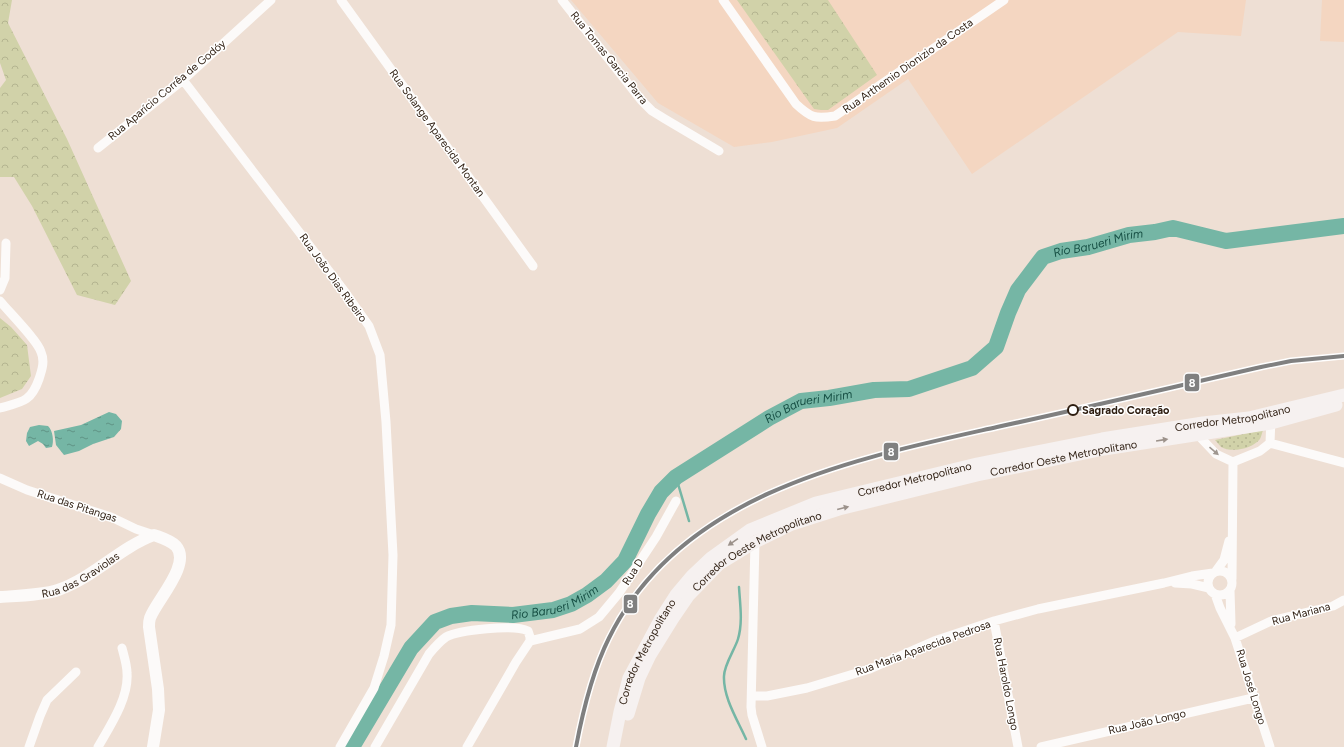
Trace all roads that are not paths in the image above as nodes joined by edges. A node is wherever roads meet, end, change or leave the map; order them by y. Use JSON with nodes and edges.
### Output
{"nodes":[{"id":1,"x":272,"y":0,"type":"edge"},
{"id":2,"x":341,"y":0,"type":"edge"},
{"id":3,"x":562,"y":0,"type":"edge"},
{"id":4,"x":723,"y":0,"type":"edge"},
{"id":5,"x":1004,"y":0,"type":"edge"},
{"id":6,"x":183,"y":80,"type":"junction"},
{"id":7,"x":98,"y":148,"type":"dead end"},
{"id":8,"x":719,"y":151,"type":"dead end"},
{"id":9,"x":6,"y":243,"type":"dead end"},
{"id":10,"x":533,"y":266,"type":"dead end"},
{"id":11,"x":0,"y":290,"type":"edge"},
{"id":12,"x":0,"y":302,"type":"edge"},
{"id":13,"x":1344,"y":395,"type":"edge"},
{"id":14,"x":1344,"y":404,"type":"edge"},
{"id":15,"x":0,"y":408,"type":"edge"},
{"id":16,"x":1271,"y":418,"type":"junction"},
{"id":17,"x":1215,"y":421,"type":"junction"},
{"id":18,"x":1198,"y":435,"type":"junction"},
{"id":19,"x":1270,"y":443,"type":"junction"},
{"id":20,"x":1234,"y":462,"type":"junction"},
{"id":21,"x":1344,"y":463,"type":"edge"},
{"id":22,"x":0,"y":478,"type":"edge"},
{"id":23,"x":676,"y":501,"type":"dead end"},
{"id":24,"x":811,"y":504,"type":"junction"},
{"id":25,"x":1232,"y":532,"type":"junction"},
{"id":26,"x":154,"y":535,"type":"junction"},
{"id":27,"x":755,"y":542,"type":"junction"},
{"id":28,"x":1215,"y":572,"type":"junction"},
{"id":29,"x":1232,"y":579,"type":"junction"},
{"id":30,"x":1164,"y":583,"type":"junction"},
{"id":31,"x":1230,"y":590,"type":"junction"},
{"id":32,"x":1212,"y":591,"type":"junction"},
{"id":33,"x":0,"y":597,"type":"edge"},
{"id":34,"x":1344,"y":600,"type":"edge"},
{"id":35,"x":994,"y":622,"type":"junction"},
{"id":36,"x":1231,"y":628,"type":"junction"},
{"id":37,"x":1235,"y":638,"type":"junction"},
{"id":38,"x":530,"y":641,"type":"junction"},
{"id":39,"x":122,"y":648,"type":"dead end"},
{"id":40,"x":76,"y":672,"type":"dead end"},
{"id":41,"x":752,"y":696,"type":"junction"},
{"id":42,"x":1253,"y":698,"type":"junction"},
{"id":43,"x":759,"y":745,"type":"edge"},
{"id":44,"x":378,"y":746,"type":"edge"},
{"id":45,"x":28,"y":747,"type":"edge"},
{"id":46,"x":98,"y":747,"type":"edge"},
{"id":47,"x":153,"y":747,"type":"edge"},
{"id":48,"x":340,"y":747,"type":"edge"},
{"id":49,"x":466,"y":747,"type":"edge"},
{"id":50,"x":613,"y":747,"type":"edge"},
{"id":51,"x":622,"y":747,"type":"edge"},
{"id":52,"x":1018,"y":747,"type":"edge"},
{"id":53,"x":1041,"y":747,"type":"edge"},
{"id":54,"x":1270,"y":747,"type":"edge"}],
"edges":[{"from":1,"to":6,"type":"street","name":"Rua Aparício Corrêa de Godóy"},
{"from":2,"to":10,"type":"street","name":"Rua Solange Aparecida Montan"},
{"from":3,"to":8,"type":"street","name":"Rua Tomas Garcia Parra"},
{"from":4,"to":5,"type":"street","name":"Rua Arthemio Dionizio da Costa"},
{"from":6,"to":7,"type":"street","name":"Rua Aparício Corrêa de Godóy"},
{"from":6,"to":48,"type":"street","name":"Rua João Dias Ribeiro"},
{"from":9,"to":11,"type":"street"},
{"from":12,"to":15,"type":"street"},
{"from":13,"to":16,"type":"main road","name":"Corredor Metropolitano"},
{"from":14,"to":16,"type":"main road","name":"Corredor Oeste Metropolitano"},
{"from":16,"to":17,"type":"main road","name":"Corredor Metropolitano"},
{"from":16,"to":18,"type":"main road","name":"Corredor Oeste Metropolitano"},
{"from":16,"to":19,"type":"street"},
{"from":17,"to":18,"type":"main road"},
{"from":17,"to":24,"type":"main road","name":"Corredor Metropolitano"},
{"from":18,"to":20,"type":"street","one_way":true},
{"from":27,"to":18,"type":"main road","name":"Corredor Oeste Metropolitano","one_way":true},
{"from":19,"to":20,"type":"street"},
{"from":19,"to":21,"type":"street"},
{"from":20,"to":25,"type":"street","name":"Rua José Longo"},
{"from":22,"to":26,"type":"street","name":"Rua das Pitangas"},
{"from":23,"to":38,"type":"street","name":"Rua D"},
{"from":24,"to":27,"type":"main road"},
{"from":24,"to":50,"type":"main road","name":"Corredor Metropolitano","one_way":true},
{"from":25,"to":28,"type":"street","name":"Rua José Longo"},
{"from":25,"to":29,"type":"street","name":"Rua José Longo"},
{"from":26,"to":33,"type":"main road","name":"Rua das Graviolas"},
{"from":26,"to":47,"type":"main road"},
{"from":27,"to":41,"type":"street"},
{"from":27,"to":51,"type":"main road","name":"Corredor Oeste Metropolitano"},
{"from":28,"to":29,"type":"street"},
{"from":28,"to":30,"type":"street","name":"Rua Maria Aparecida Pedrosa"},
{"from":28,"to":32,"type":"street","name":"Rua José Longo"},
{"from":29,"to":31,"type":"street","name":"Rua José Longo"},
{"from":30,"to":32,"type":"street","name":"Rua Maria Aparecida Pedrosa"},
{"from":30,"to":35,"type":"street","name":"Rua Maria Aparecida Pedrosa"},
{"from":31,"to":32,"type":"street"},
{"from":31,"to":36,"type":"street","name":"Rua José Longo"},
{"from":32,"to":36,"type":"street","name":"Rua José Longo"},
{"from":34,"to":37,"type":"street","name":"Rua Mariana"},
{"from":35,"to":41,"type":"street","name":"Rua Maria Aparecida Pedrosa"},
{"from":35,"to":52,"type":"street","name":"Rua Haroldo Longo"},
{"from":36,"to":37,"type":"street","name":"Rua José Longo"},
{"from":37,"to":42,"type":"street","name":"Rua José Longo"},
{"from":38,"to":44,"type":"street"},
{"from":38,"to":49,"type":"street"},
{"from":39,"to":46,"type":"street"},
{"from":40,"to":45,"type":"street"},
{"from":41,"to":43,"type":"street"},
{"from":42,"to":53,"type":"street","name":"Rua João Longo"},
{"from":42,"to":54,"type":"street","name":"Rua José Longo"}]}
